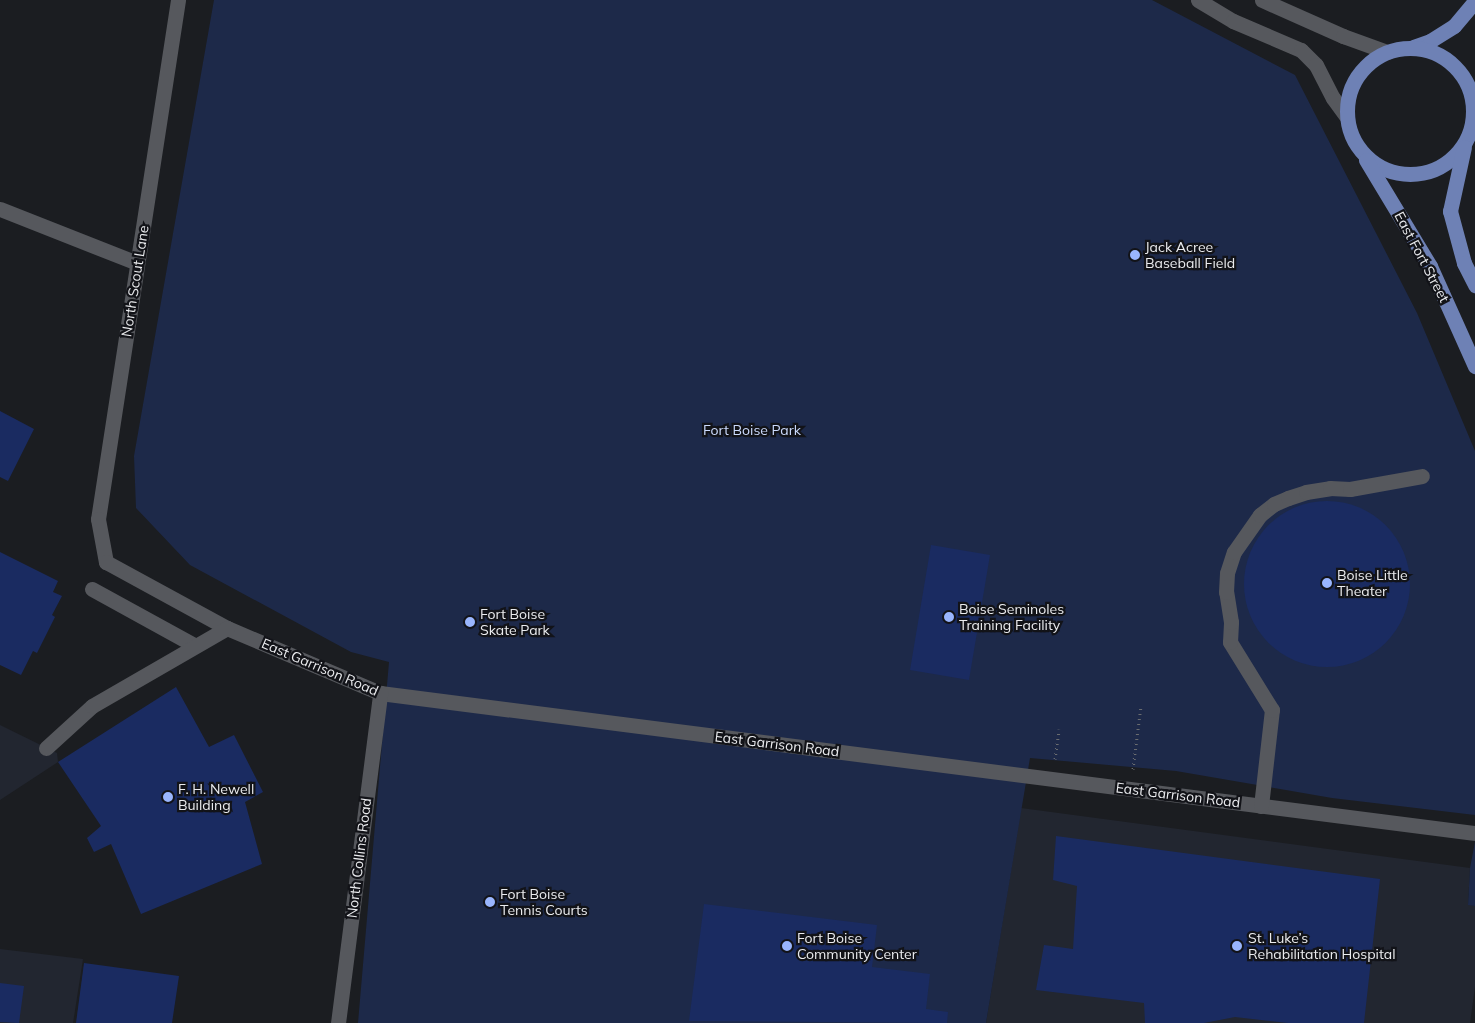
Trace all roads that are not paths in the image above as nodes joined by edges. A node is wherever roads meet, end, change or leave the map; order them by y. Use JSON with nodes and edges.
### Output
{"nodes":[{"id":1,"x":178,"y":0,"type":"edge"},
{"id":2,"x":1198,"y":0,"type":"edge"},
{"id":3,"x":1262,"y":0,"type":"edge"},
{"id":4,"x":1475,"y":1,"type":"edge"},
{"id":5,"x":1413,"y":48,"type":"junction"},
{"id":6,"x":1387,"y":52,"type":"junction"},
{"id":7,"x":1474,"y":104,"type":"edge"},
{"id":8,"x":1346,"y":116,"type":"junction"},
{"id":9,"x":1464,"y":145,"type":"junction"},
{"id":10,"x":1361,"y":152,"type":"junction"},
{"id":11,"x":0,"y":209,"type":"edge"},
{"id":12,"x":137,"y":263,"type":"junction"},
{"id":13,"x":1475,"y":284,"type":"edge"},
{"id":14,"x":1475,"y":366,"type":"edge"},
{"id":15,"x":1422,"y":476,"type":"dead end"},
{"id":16,"x":106,"y":562,"type":"joint"},
{"id":17,"x":92,"y":589,"type":"dead end"},
{"id":18,"x":226,"y":628,"type":"junction"},
{"id":19,"x":194,"y":645,"type":"junction"},
{"id":20,"x":380,"y":694,"type":"junction"},
{"id":21,"x":46,"y":748,"type":"dead end"},
{"id":22,"x":1261,"y":806,"type":"junction"},
{"id":23,"x":1475,"y":833,"type":"edge"},
{"id":24,"x":338,"y":1023,"type":"edge"}],
"edges":[{"from":1,"to":12,"type":"street","name":"North Scout Lane"},
{"from":2,"to":8,"type":"street"},
{"from":3,"to":6,"type":"street"},
{"from":4,"to":5,"type":"main road"},
{"from":5,"to":6,"type":"main road"},
{"from":5,"to":7,"type":"main road"},
{"from":6,"to":8,"type":"main road"},
{"from":7,"to":9,"type":"main road"},
{"from":8,"to":10,"type":"main road"},
{"from":9,"to":10,"type":"main road"},
{"from":9,"to":13,"type":"main road"},
{"from":10,"to":14,"type":"main road","name":"East Fort Street"},
{"from":11,"to":12,"type":"street"},
{"from":12,"to":16,"type":"street","name":"North Scout Lane"},
{"from":15,"to":22,"type":"street"},
{"from":16,"to":18,"type":"street","name":"East Garrison Road"},
{"from":17,"to":19,"type":"street"},
{"from":18,"to":19,"type":"street"},
{"from":18,"to":20,"type":"street","name":"East Garrison Road"},
{"from":19,"to":21,"type":"street"},
{"from":20,"to":22,"type":"street","name":"East Garrison Road"},
{"from":20,"to":24,"type":"street","name":"North Collins Road"},
{"from":22,"to":23,"type":"street","name":"East Garrison Road"}]}
